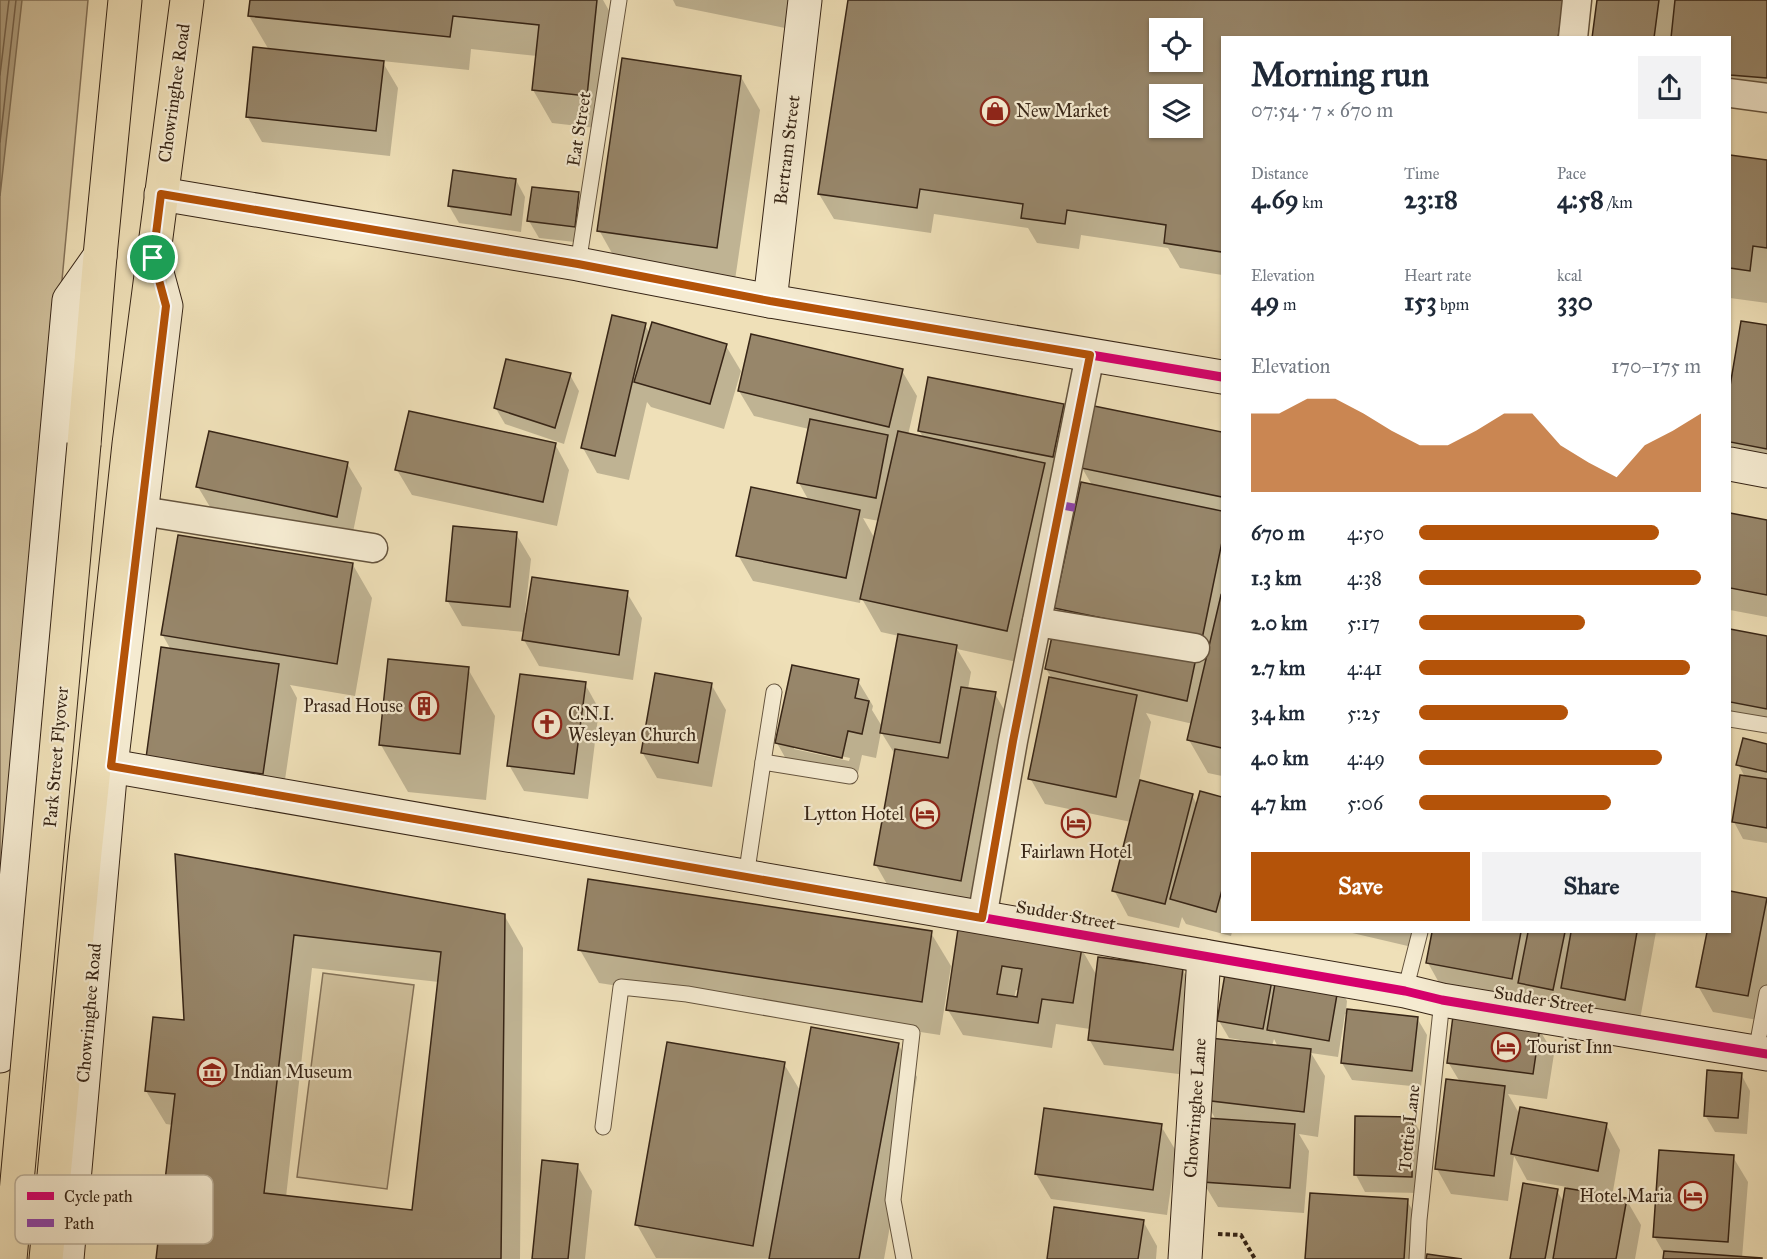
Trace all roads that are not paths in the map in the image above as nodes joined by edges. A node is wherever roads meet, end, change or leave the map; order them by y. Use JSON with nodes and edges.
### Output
{"nodes":[{"id":1,"x":125,"y":0,"type":"edge"},
{"id":2,"x":187,"y":0,"type":"edge"},
{"id":3,"x":619,"y":0,"type":"edge"},
{"id":4,"x":805,"y":0,"type":"edge"},
{"id":5,"x":1577,"y":0,"type":"edge"},
{"id":6,"x":1573,"y":36,"type":"edge"},
{"id":7,"x":1731,"y":93,"type":"edge"},
{"id":8,"x":1767,"y":98,"type":"edge"},
{"id":9,"x":161,"y":194,"type":"junction"},
{"id":10,"x":100,"y":256,"type":"junction"},
{"id":11,"x":153,"y":258,"type":"junction"},
{"id":12,"x":578,"y":264,"type":"junction"},
{"id":13,"x":770,"y":301,"type":"junction"},
{"id":14,"x":1090,"y":355,"type":"junction"},
{"id":15,"x":1221,"y":377,"type":"edge"},
{"id":16,"x":1731,"y":464,"type":"edge"},
{"id":17,"x":1767,"y":471,"type":"edge"},
{"id":18,"x":142,"y":511,"type":"junction"},
{"id":19,"x":374,"y":548,"type":"dead end"},
{"id":20,"x":1037,"y":622,"type":"junction"},
{"id":21,"x":1195,"y":648,"type":"dead end"},
{"id":22,"x":774,"y":692,"type":"dead end"},
{"id":23,"x":1731,"y":719,"type":"edge"},
{"id":24,"x":1767,"y":725,"type":"edge"},
{"id":25,"x":763,"y":762,"type":"junction"},
{"id":26,"x":111,"y":766,"type":"junction"},
{"id":27,"x":850,"y":776,"type":"dead end"},
{"id":28,"x":746,"y":877,"type":"junction"},
{"id":29,"x":982,"y":918,"type":"junction"},
{"id":30,"x":1420,"y":933,"type":"edge"},
{"id":31,"x":1204,"y":956,"type":"junction"},
{"id":32,"x":1405,"y":991,"type":"junction"},
{"id":33,"x":1767,"y":993,"type":"edge"},
{"id":34,"x":1442,"y":1000,"type":"junction"},
{"id":35,"x":1762,"y":1053,"type":"edge"},
{"id":36,"x":0,"y":1056,"type":"edge"},
{"id":37,"x":603,"y":1127,"type":"dead end"},
{"id":38,"x":18,"y":1175,"type":"edge"},
{"id":39,"x":54,"y":1175,"type":"edge"},
{"id":40,"x":74,"y":1175,"type":"edge"},
{"id":41,"x":15,"y":1204,"type":"edge"},
{"id":42,"x":47,"y":1244,"type":"edge"},
{"id":43,"x":68,"y":1244,"type":"edge"},
{"id":44,"x":1186,"y":1245,"type":"edge"},
{"id":45,"x":10,"y":1259,"type":"edge"},
{"id":46,"x":46,"y":1259,"type":"edge"},
{"id":47,"x":67,"y":1259,"type":"edge"},
{"id":48,"x":904,"y":1259,"type":"edge"},
{"id":49,"x":1417,"y":1259,"type":"edge"}],
"edges":[{"from":1,"to":10,"type":"main road"},
{"from":2,"to":9,"type":"main road","name":"Chowringhee Road"},
{"from":3,"to":12,"type":"lane","name":"Eat Street"},
{"from":4,"to":13,"type":"street","name":"Bertram Street"},
{"from":5,"to":6,"type":"street"},
{"from":7,"to":8,"type":"street"},
{"from":9,"to":11,"type":"main road","name":"Chowringhee Road"},
{"from":9,"to":12,"type":"street"},
{"from":10,"to":36,"type":"street"},
{"from":10,"to":38,"type":"main road","name":"Park Street Flyover","bridge":true},
{"from":11,"to":18,"type":"street","name":"Chowringhee Road"},
{"from":11,"to":39,"type":"main road"},
{"from":12,"to":13,"type":"street"},
{"from":13,"to":14,"type":"street"},
{"from":14,"to":15,"type":"street"},
{"from":14,"to":20,"type":"street"},
{"from":16,"to":17,"type":"street"},
{"from":18,"to":19,"type":"street"},
{"from":18,"to":26,"type":"street","name":"Chowringhee Road"},
{"from":20,"to":21,"type":"street"},
{"from":20,"to":29,"type":"street"},
{"from":22,"to":25,"type":"lane"},
{"from":23,"to":24,"type":"lane"},
{"from":25,"to":27,"type":"lane"},
{"from":25,"to":28,"type":"lane"},
{"from":26,"to":28,"type":"street","name":"Sudder Street"},
{"from":26,"to":40,"type":"street","name":"Chowringhee Road"},
{"from":28,"to":29,"type":"street","name":"Sudder Street"},
{"from":29,"to":31,"type":"street","name":"Sudder Street"},
{"from":30,"to":32,"type":"lane"},
{"from":31,"to":32,"type":"street","name":"Sudder Street"},
{"from":31,"to":44,"type":"street","name":"Chowringhee Lane"},
{"from":32,"to":34,"type":"street","name":"Sudder Street"},
{"from":33,"to":35,"type":"lane"},
{"from":34,"to":35,"type":"street","name":"Sudder Street"},
{"from":34,"to":49,"type":"lane","name":"Tottie Lane"},
{"from":37,"to":48,"type":"lane"},
{"from":41,"to":45,"type":"main road","name":"Park Street Flyover","bridge":true},
{"from":42,"to":46,"type":"main road"},
{"from":43,"to":47,"type":"street","name":"Chowringhee Road"}]}
